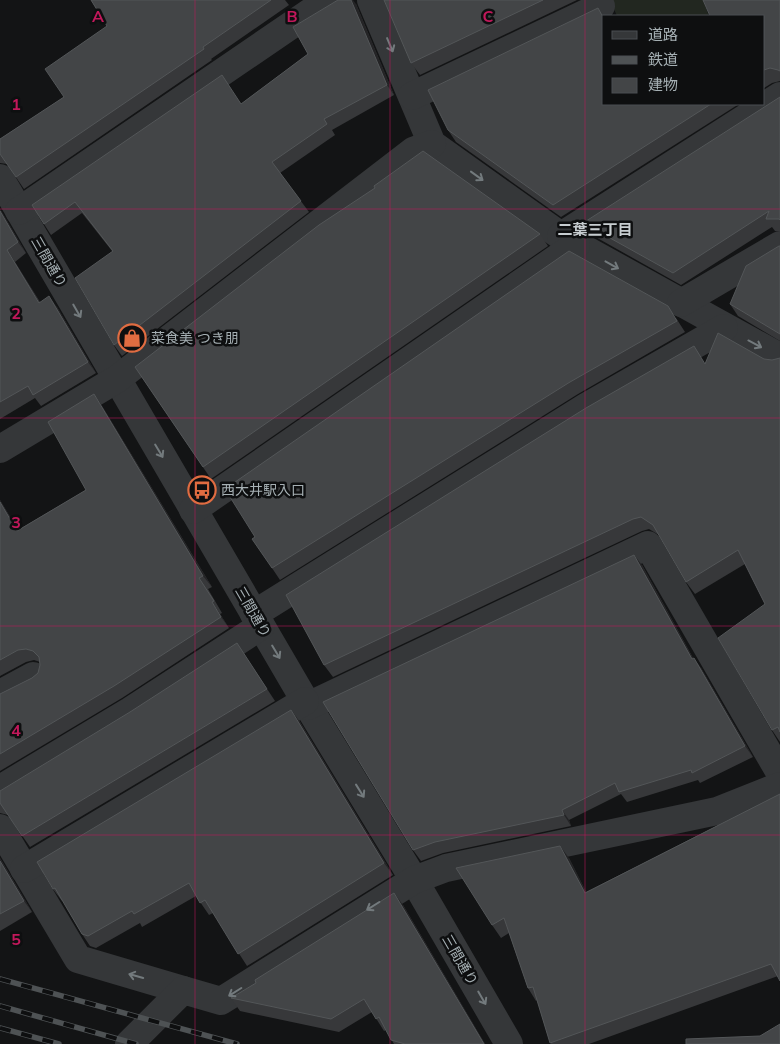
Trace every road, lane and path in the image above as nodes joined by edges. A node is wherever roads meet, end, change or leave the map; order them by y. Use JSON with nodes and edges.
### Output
{"nodes":[{"id":1,"x":328,"y":0,"type":"edge"},
{"id":2,"x":371,"y":0,"type":"edge"},
{"id":3,"x":598,"y":0,"type":"edge"},
{"id":4,"x":412,"y":96,"type":"junction"},
{"id":5,"x":780,"y":96,"type":"edge"},
{"id":6,"x":432,"y":144,"type":"junction"},
{"id":7,"x":0,"y":178,"type":"edge"},
{"id":8,"x":19,"y":211,"type":"junction"},
{"id":9,"x":569,"y":241,"type":"junction"},
{"id":10,"x":780,"y":246,"type":"edge"},
{"id":11,"x":680,"y":304,"type":"junction"},
{"id":12,"x":724,"y":328,"type":"junction"},
{"id":13,"x":780,"y":357,"type":"edge"},
{"id":14,"x":116,"y":379,"type":"junction"},
{"id":15,"x":0,"y":449,"type":"edge"},
{"id":16,"x":193,"y":510,"type":"junction"},
{"id":17,"x":257,"y":620,"type":"junction"},
{"id":18,"x":33,"y":676,"type":"edge"},
{"id":19,"x":0,"y":694,"type":"edge"},
{"id":20,"x":306,"y":703,"type":"junction"},
{"id":21,"x":780,"y":773,"type":"edge"},
{"id":22,"x":780,"y":786,"type":"edge"},
{"id":23,"x":0,"y":789,"type":"edge"},
{"id":24,"x":0,"y":828,"type":"edge"},
{"id":25,"x":24,"y":869,"type":"junction"},
{"id":26,"x":414,"y":880,"type":"junction"},
{"id":27,"x":183,"y":990,"type":"junction"},
{"id":28,"x":129,"y":1044,"type":"edge"},
{"id":29,"x":509,"y":1044,"type":"edge"}],
"edges":[{"from":1,"to":8,"type":"street"},
{"from":2,"to":4,"type":"street","one_way":true},
{"from":3,"to":4,"type":"street"},
{"from":4,"to":6,"type":"street"},
{"from":5,"to":9,"type":"street"},
{"from":6,"to":9,"type":"street","one_way":true},
{"from":6,"to":14,"type":"street"},
{"from":7,"to":8,"type":"street","name":"三間通り"},
{"from":8,"to":14,"type":"street","name":"三間通り","one_way":true},
{"from":9,"to":11,"type":"street","one_way":true},
{"from":9,"to":16,"type":"street"},
{"from":10,"to":11,"type":"street"},
{"from":11,"to":12,"type":"street"},
{"from":12,"to":13,"type":"street","one_way":true},
{"from":12,"to":17,"type":"street"},
{"from":14,"to":15,"type":"street"},
{"from":14,"to":16,"type":"street","name":"三間通り","one_way":true},
{"from":16,"to":17,"type":"street","name":"三間通り"},
{"from":17,"to":20,"type":"street","name":"三間通り","one_way":true},
{"from":17,"to":23,"type":"street"},
{"from":18,"to":19,"type":"street"},
{"from":20,"to":21,"type":"street"},
{"from":20,"to":25,"type":"street"},
{"from":20,"to":26,"type":"street","name":"三間通り","one_way":true},
{"from":22,"to":26,"type":"street"},
{"from":24,"to":25,"type":"street"},
{"from":27,"to":25,"type":"street","one_way":true},
{"from":26,"to":27,"type":"street","one_way":true},
{"from":26,"to":29,"type":"street","name":"三間通り","one_way":true},
{"from":27,"to":28,"type":"street"}]}
